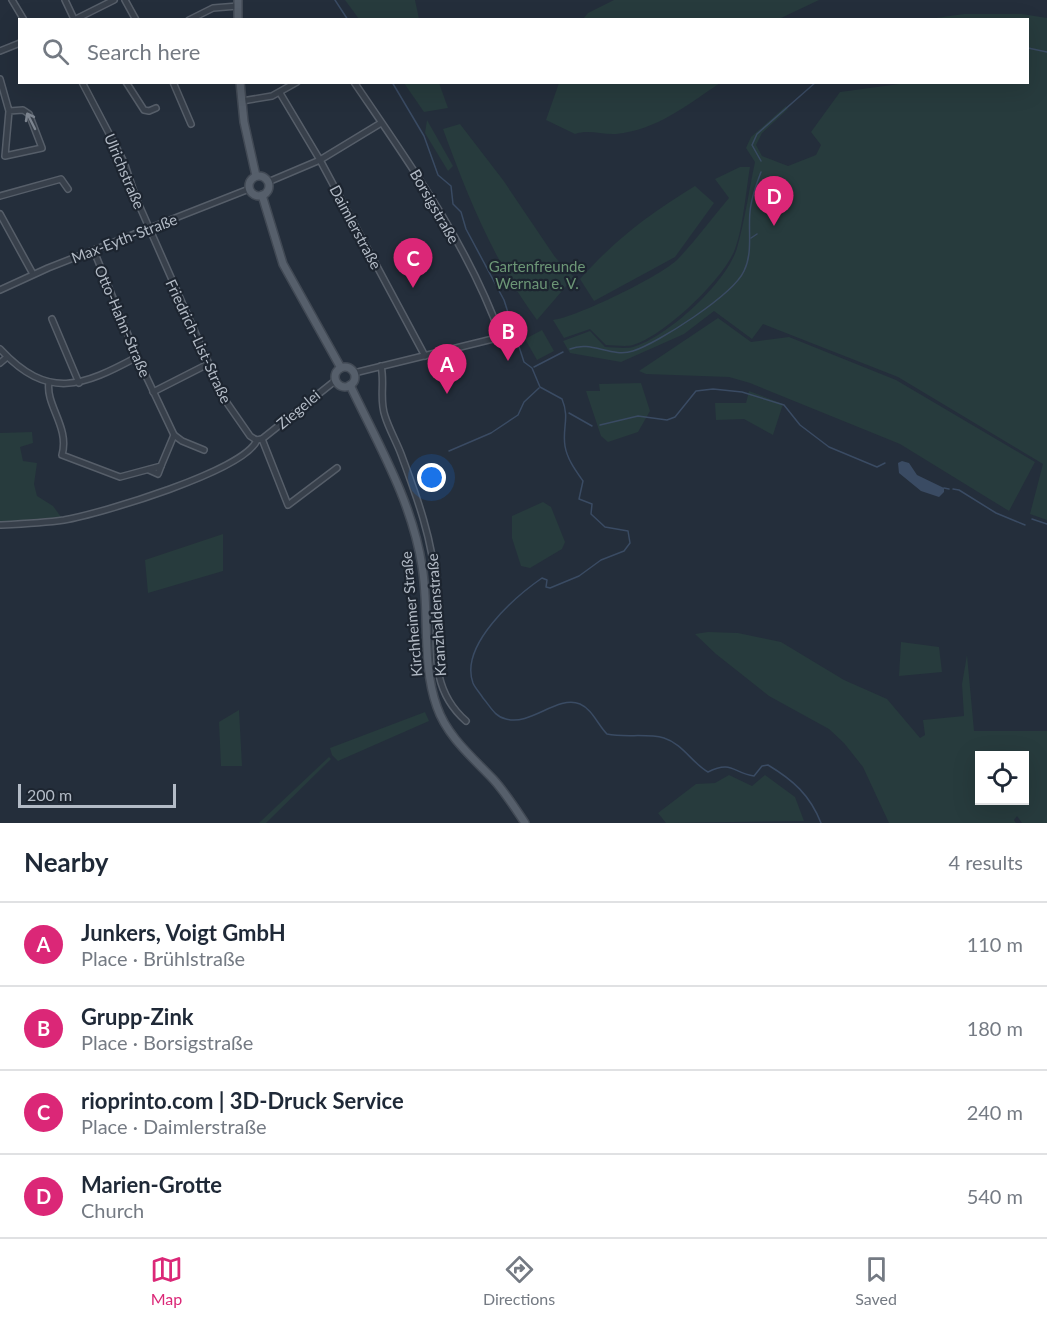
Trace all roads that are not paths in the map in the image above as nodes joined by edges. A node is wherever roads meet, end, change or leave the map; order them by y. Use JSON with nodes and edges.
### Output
{"nodes":[{"id":1,"x":12,"y":0,"type":"edge"},
{"id":2,"x":65,"y":0,"type":"edge"},
{"id":3,"x":114,"y":0,"type":"edge"},
{"id":4,"x":125,"y":0,"type":"edge"},
{"id":5,"x":238,"y":3,"type":"edge"},
{"id":6,"x":23,"y":18,"type":"edge"},
{"id":7,"x":74,"y":18,"type":"edge"},
{"id":8,"x":76,"y":18,"type":"edge"},
{"id":9,"x":135,"y":18,"type":"edge"},
{"id":10,"x":193,"y":18,"type":"edge"},
{"id":11,"x":18,"y":44,"type":"edge"},
{"id":12,"x":0,"y":51,"type":"edge"},
{"id":13,"x":0,"y":79,"type":"edge"},
{"id":14,"x":83,"y":84,"type":"edge"},
{"id":15,"x":127,"y":84,"type":"edge"},
{"id":16,"x":174,"y":84,"type":"edge"},
{"id":17,"x":240,"y":84,"type":"edge"},
{"id":18,"x":294,"y":84,"type":"edge"},
{"id":19,"x":355,"y":84,"type":"edge"},
{"id":20,"x":280,"y":93,"type":"junction"},
{"id":21,"x":242,"y":100,"type":"junction"},
{"id":22,"x":156,"y":108,"type":"dead end"},
{"id":23,"x":9,"y":111,"type":"junction"},
{"id":24,"x":381,"y":123,"type":"junction"},
{"id":25,"x":191,"y":124,"type":"dead end"},
{"id":26,"x":320,"y":160,"type":"junction"},
{"id":27,"x":256,"y":176,"type":"junction"},
{"id":28,"x":268,"y":182,"type":"junction"},
{"id":29,"x":68,"y":189,"type":"dead end"},
{"id":30,"x":249,"y":189,"type":"junction"},
{"id":31,"x":262,"y":195,"type":"junction"},
{"id":32,"x":0,"y":196,"type":"edge"},
{"id":33,"x":0,"y":214,"type":"edge"},
{"id":34,"x":150,"y":230,"type":"junction"},
{"id":35,"x":94,"y":251,"type":"junction"},
{"id":36,"x":33,"y":274,"type":"junction"},
{"id":37,"x":0,"y":290,"type":"edge"},
{"id":38,"x":52,"y":319,"type":"dead end"},
{"id":39,"x":0,"y":349,"type":"edge"},
{"id":40,"x":425,"y":356,"type":"junction"},
{"id":41,"x":7,"y":357,"type":"junction"},
{"id":42,"x":137,"y":357,"type":"junction"},
{"id":43,"x":0,"y":363,"type":"edge"},
{"id":44,"x":208,"y":364,"type":"junction"},
{"id":45,"x":381,"y":366,"type":"junction"},
{"id":46,"x":341,"y":368,"type":"junction"},
{"id":47,"x":354,"y":373,"type":"junction"},
{"id":48,"x":336,"y":380,"type":"junction"},
{"id":49,"x":49,"y":382,"type":"junction"},
{"id":50,"x":79,"y":383,"type":"junction"},
{"id":51,"x":350,"y":385,"type":"junction"},
{"id":52,"x":153,"y":392,"type":"junction"},
{"id":53,"x":174,"y":435,"type":"junction"},
{"id":54,"x":260,"y":440,"type":"junction"},
{"id":55,"x":204,"y":450,"type":"dead end"},
{"id":56,"x":337,"y":468,"type":"dead end"},
{"id":57,"x":0,"y":525,"type":"edge"},
{"id":58,"x":466,"y":721,"type":"dead end"},
{"id":59,"x":525,"y":823,"type":"edge"}],
"edges":[{"from":1,"to":6,"type":"street"},
{"from":2,"to":7,"type":"street"},
{"from":3,"to":8,"type":"street"},
{"from":4,"to":9,"type":"street"},
{"from":5,"to":10,"type":"street"},
{"from":11,"to":12,"type":"street"},
{"from":13,"to":23,"type":"street"},
{"from":14,"to":34,"type":"street","name":"Ulrichstraße"},
{"from":15,"to":22,"type":"street"},
{"from":16,"to":25,"type":"street"},
{"from":17,"to":21,"type":"main road"},
{"from":18,"to":20,"type":"street"},
{"from":19,"to":24,"type":"street","name":"Borsigstraße"},
{"from":20,"to":21,"type":"street"},
{"from":20,"to":26,"type":"street","name":"Daimlerstraße"},
{"from":21,"to":27,"type":"main road"},
{"from":23,"to":23,"type":"street","one_way":true},
{"from":24,"to":26,"type":"street"},
{"from":24,"to":40,"type":"street","name":"Borsigstraße"},
{"from":26,"to":28,"type":"street"},
{"from":26,"to":40,"type":"street","name":"Daimlerstraße"},
{"from":27,"to":28,"type":"main road"},
{"from":27,"to":30,"type":"main road"},
{"from":28,"to":31,"type":"main road"},
{"from":29,"to":32,"type":"street"},
{"from":30,"to":31,"type":"main road"},
{"from":30,"to":34,"type":"street","name":"Max-Eyth-Straße"},
{"from":31,"to":46,"type":"main road"},
{"from":33,"to":36,"type":"street"},
{"from":34,"to":35,"type":"street","name":"Max-Eyth-Straße"},
{"from":34,"to":44,"type":"street","name":"Friedrich-List-Straße"},
{"from":35,"to":36,"type":"street","name":"Max-Eyth-Straße"},
{"from":35,"to":42,"type":"street","name":"Otto-Hahn-Straße"},
{"from":36,"to":37,"type":"street","name":"Max-Eyth-Straße"},
{"from":38,"to":50,"type":"street"},
{"from":39,"to":41,"type":"street"},
{"from":40,"to":45,"type":"street"},
{"from":41,"to":43,"type":"street"},
{"from":41,"to":49,"type":"street"},
{"from":42,"to":50,"type":"street"},
{"from":42,"to":52,"type":"street","name":"Otto-Hahn-Straße"},
{"from":44,"to":52,"type":"street","name":"Otto-Hahn-Straße"},
{"from":44,"to":54,"type":"street","name":"Friedrich-List-Straße"},
{"from":45,"to":47,"type":"street"},
{"from":45,"to":58,"type":"street","name":"Kranzhaldenstraße"},
{"from":46,"to":47,"type":"main road"},
{"from":46,"to":48,"type":"main road"},
{"from":47,"to":51,"type":"main road"},
{"from":48,"to":51,"type":"main road"},
{"from":48,"to":54,"type":"street","name":"Ziegelei"},
{"from":49,"to":50,"type":"street"},
{"from":49,"to":53,"type":"street"},
{"from":51,"to":59,"type":"main road","name":"Kirchheimer Straße"},
{"from":52,"to":53,"type":"street","name":"Otto-Hahn-Straße"},
{"from":53,"to":55,"type":"street"},
{"from":54,"to":56,"type":"street"},
{"from":54,"to":57,"type":"street","name":"Ziegelei"}]}
